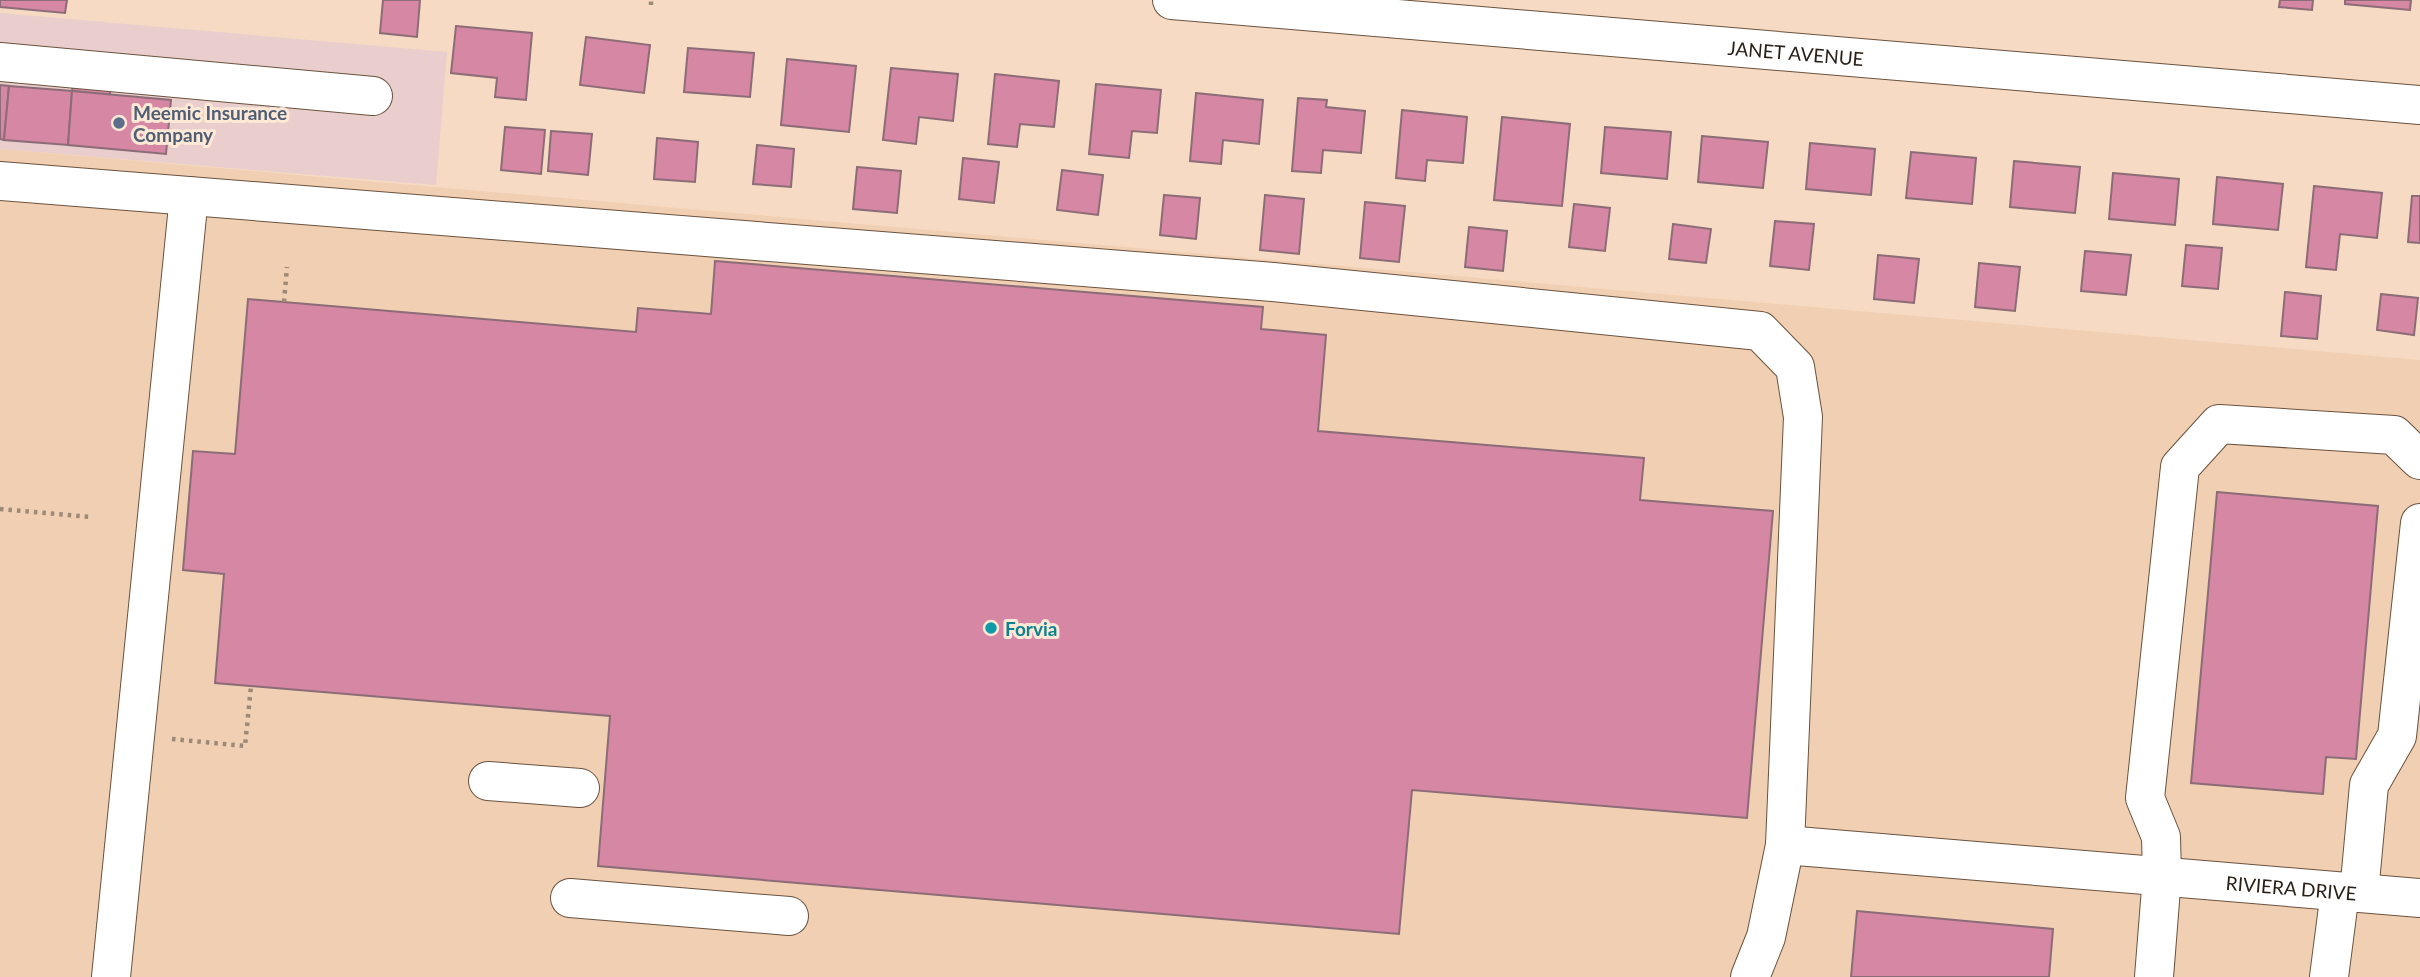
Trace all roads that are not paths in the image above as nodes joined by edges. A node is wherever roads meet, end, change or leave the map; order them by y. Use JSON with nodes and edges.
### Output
{"nodes":[{"id":1,"x":1172,"y":0,"type":"edge"},
{"id":2,"x":0,"y":62,"type":"edge"},
{"id":3,"x":373,"y":96,"type":"dead end"},
{"id":4,"x":2420,"y":105,"type":"edge"},
{"id":5,"x":0,"y":180,"type":"edge"},
{"id":6,"x":189,"y":195,"type":"junction"},
{"id":7,"x":2420,"y":460,"type":"edge"},
{"id":8,"x":2420,"y":523,"type":"edge"},
{"id":9,"x":488,"y":781,"type":"dead end"},
{"id":10,"x":580,"y":788,"type":"dead end"},
{"id":11,"x":1785,"y":845,"type":"junction"},
{"id":12,"x":2162,"y":876,"type":"junction"},
{"id":13,"x":2350,"y":892,"type":"junction"},
{"id":14,"x":570,"y":898,"type":"dead end"},
{"id":15,"x":2420,"y":898,"type":"edge"},
{"id":16,"x":789,"y":916,"type":"dead end"},
{"id":17,"x":111,"y":977,"type":"edge"},
{"id":18,"x":1750,"y":977,"type":"edge"},
{"id":19,"x":2154,"y":977,"type":"edge"},
{"id":20,"x":2329,"y":977,"type":"edge"}],
"edges":[{"from":1,"to":4,"type":"street","name":"JANET AVENUE"},
{"from":2,"to":3,"type":"street"},
{"from":5,"to":6,"type":"street"},
{"from":6,"to":11,"type":"street"},
{"from":6,"to":17,"type":"street"},
{"from":7,"to":12,"type":"street"},
{"from":8,"to":13,"type":"street"},
{"from":9,"to":10,"type":"street"},
{"from":11,"to":12,"type":"street","name":"RIVIERA DRIVE"},
{"from":11,"to":18,"type":"street"},
{"from":12,"to":13,"type":"street","name":"RIVIERA DRIVE"},
{"from":12,"to":19,"type":"street"},
{"from":13,"to":15,"type":"street","name":"RIVIERA DRIVE"},
{"from":13,"to":20,"type":"street"},
{"from":14,"to":16,"type":"street"}]}
